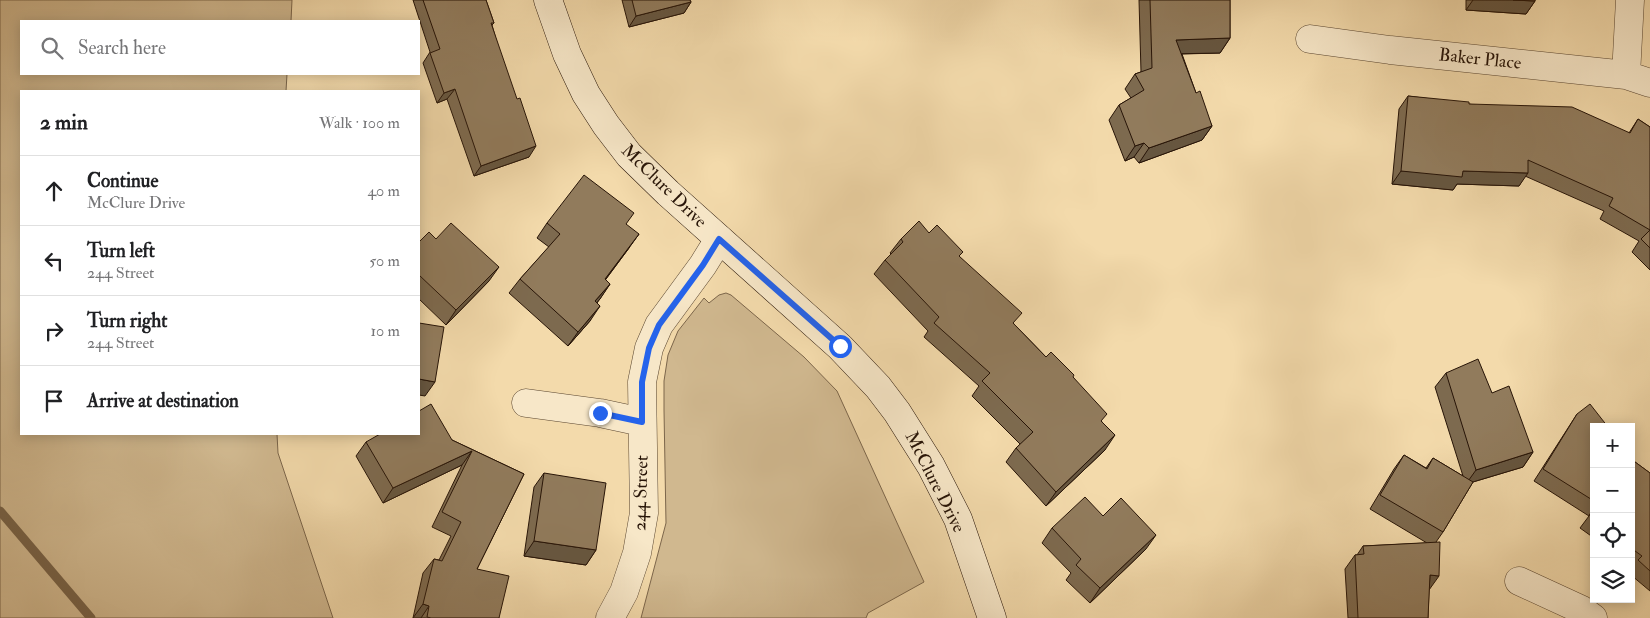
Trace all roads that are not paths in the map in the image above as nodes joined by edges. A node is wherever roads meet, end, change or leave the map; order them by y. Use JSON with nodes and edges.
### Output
{"nodes":[{"id":1,"x":548,"y":0,"type":"edge"},
{"id":2,"x":1630,"y":0,"type":"edge"},
{"id":3,"x":1310,"y":39,"type":"dead end"},
{"id":4,"x":1638,"y":79,"type":"edge"},
{"id":5,"x":719,"y":239,"type":"junction"},
{"id":6,"x":526,"y":403,"type":"dead end"},
{"id":7,"x":642,"y":422,"type":"junction"},
{"id":8,"x":1519,"y":581,"type":"dead end"},
{"id":9,"x":610,"y":618,"type":"edge"},
{"id":10,"x":992,"y":618,"type":"edge"},
{"id":11,"x":1593,"y":618,"type":"edge"}],
"edges":[{"from":1,"to":5,"type":"street","name":"McClure Drive"},
{"from":2,"to":4,"type":"street"},
{"from":3,"to":4,"type":"street","name":"Baker Place"},
{"from":5,"to":7,"type":"street","name":"244 Street"},
{"from":5,"to":10,"type":"street","name":"McClure Drive"},
{"from":6,"to":7,"type":"street"},
{"from":7,"to":9,"type":"street","name":"244 Street"},
{"from":8,"to":11,"type":"street"}]}
